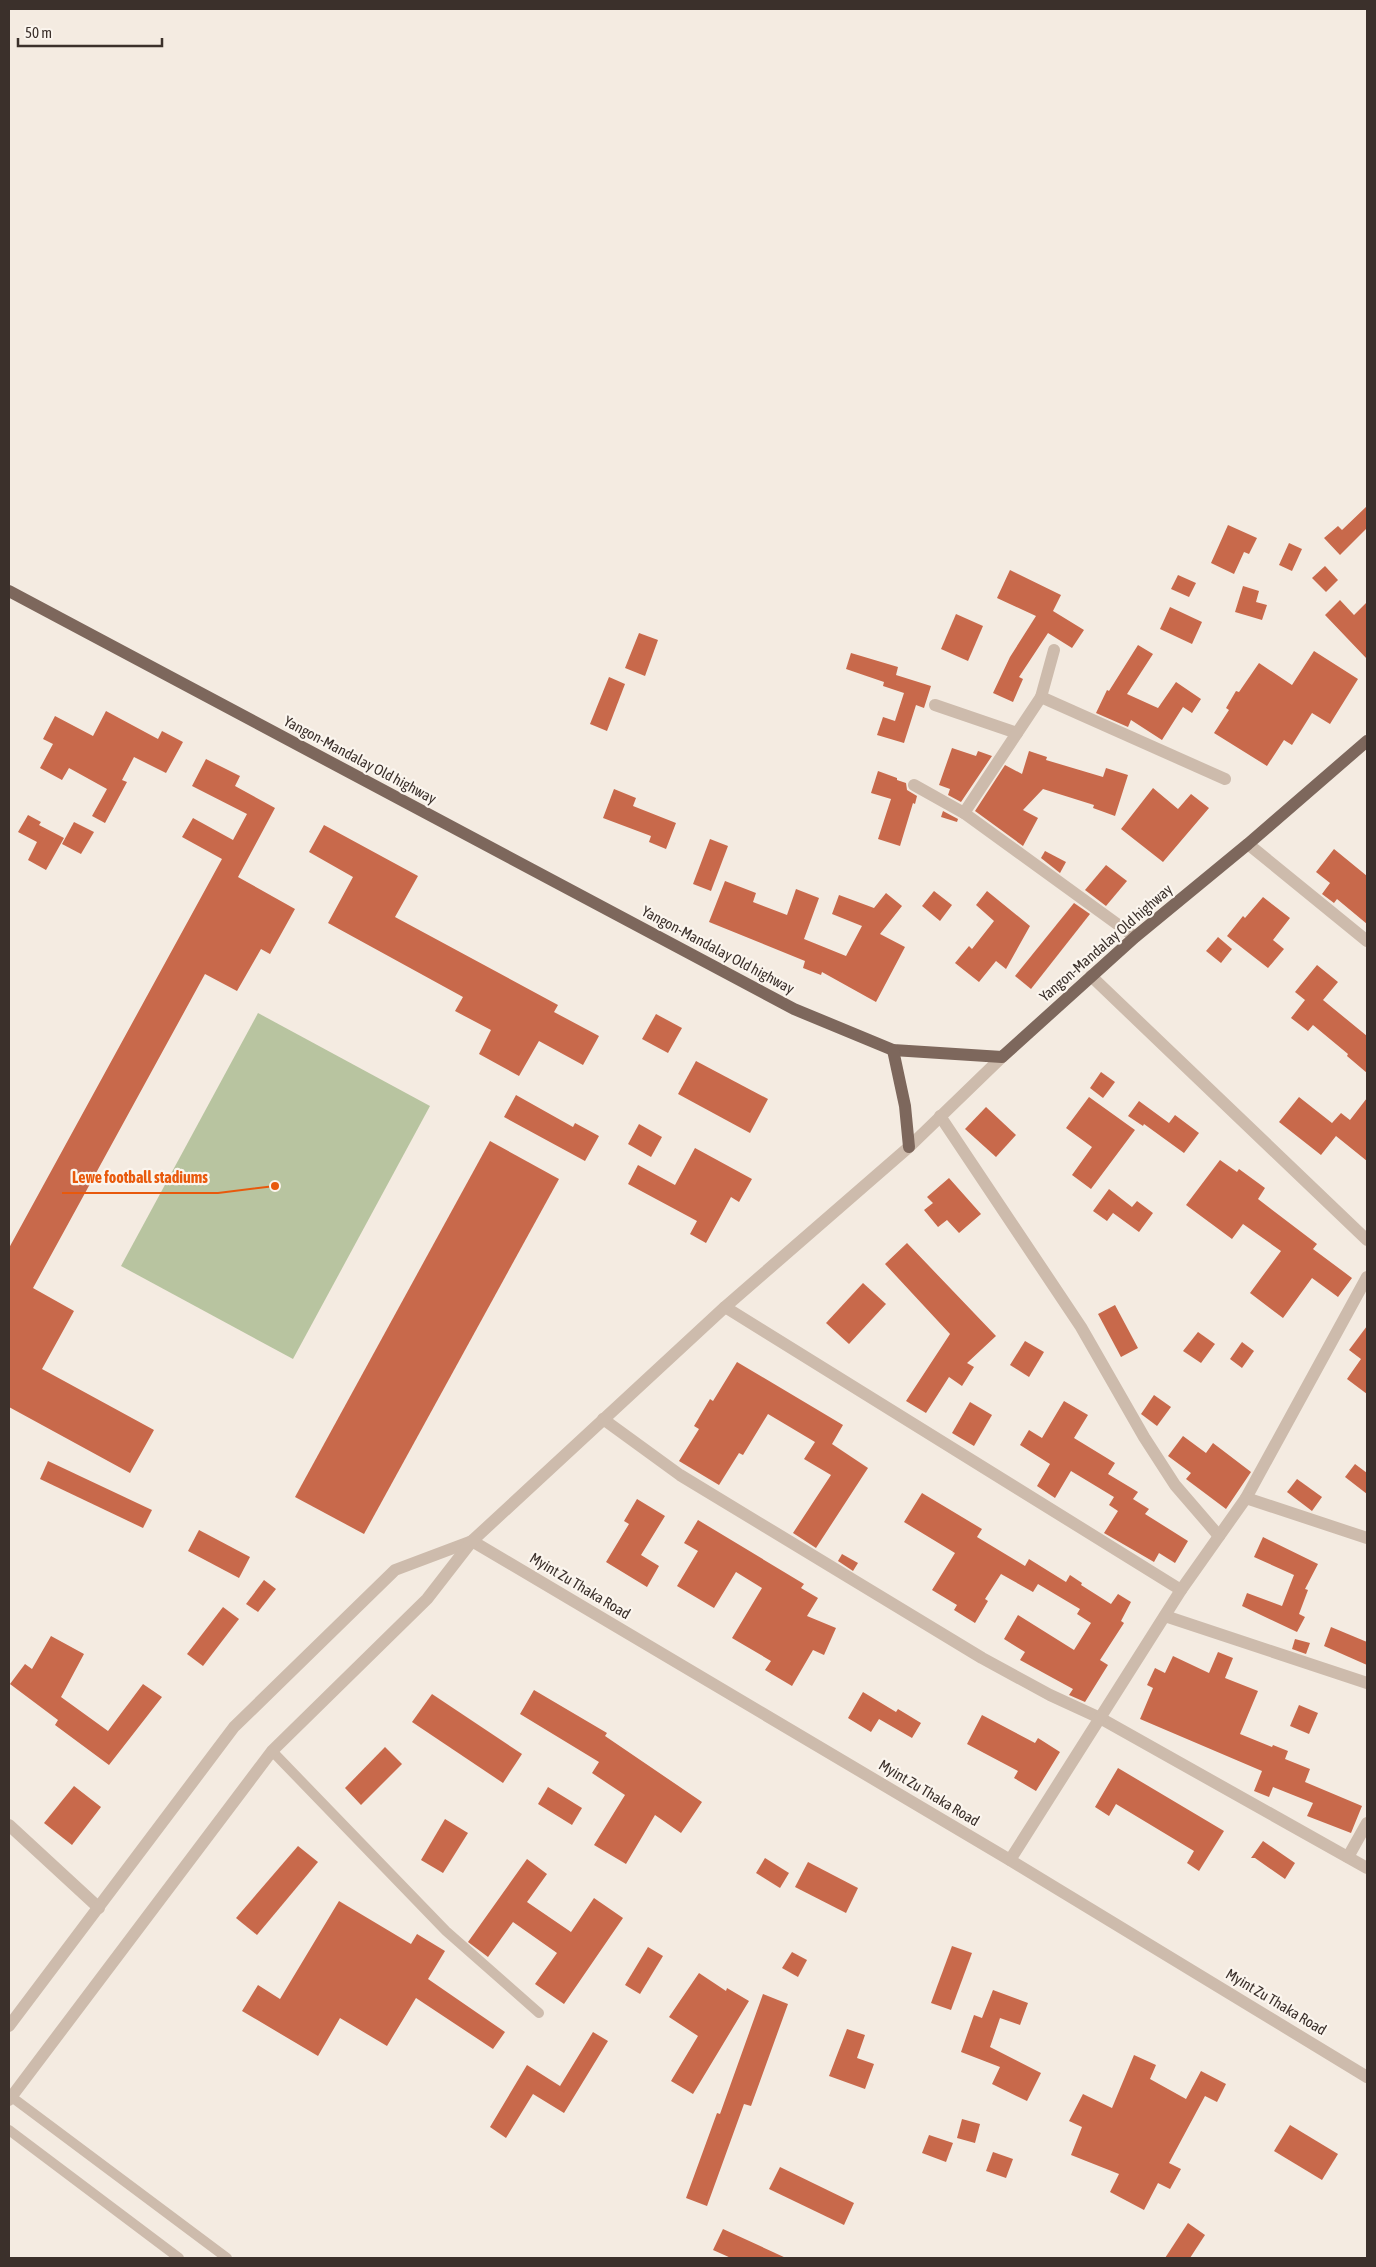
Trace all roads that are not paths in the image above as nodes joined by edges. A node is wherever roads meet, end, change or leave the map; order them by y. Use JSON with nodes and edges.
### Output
{"nodes":[{"id":1,"x":9,"y":591,"type":"edge"},
{"id":2,"x":1054,"y":650,"type":"dead end"},
{"id":3,"x":1041,"y":697,"type":"junction"},
{"id":4,"x":935,"y":705,"type":"dead end"},
{"id":5,"x":1016,"y":733,"type":"junction"},
{"id":6,"x":1367,"y":741,"type":"edge"},
{"id":7,"x":1225,"y":780,"type":"dead end"},
{"id":8,"x":914,"y":785,"type":"dead end"},
{"id":9,"x":964,"y":813,"type":"junction"},
{"id":10,"x":1248,"y":844,"type":"junction"},
{"id":11,"x":1135,"y":937,"type":"junction"},
{"id":12,"x":1367,"y":940,"type":"edge"},
{"id":13,"x":1090,"y":976,"type":"junction"},
{"id":14,"x":893,"y":1050,"type":"junction"},
{"id":15,"x":1002,"y":1056,"type":"junction"},
{"id":16,"x":940,"y":1116,"type":"junction"},
{"id":17,"x":909,"y":1146,"type":"junction"},
{"id":18,"x":1367,"y":1240,"type":"edge"},
{"id":19,"x":1367,"y":1277,"type":"edge"},
{"id":20,"x":725,"y":1307,"type":"junction"},
{"id":21,"x":603,"y":1419,"type":"junction"},
{"id":22,"x":1246,"y":1498,"type":"junction"},
{"id":23,"x":1218,"y":1536,"type":"junction"},
{"id":24,"x":1367,"y":1538,"type":"edge"},
{"id":25,"x":472,"y":1541,"type":"junction"},
{"id":26,"x":1181,"y":1590,"type":"junction"},
{"id":27,"x":1165,"y":1616,"type":"junction"},
{"id":28,"x":1367,"y":1683,"type":"edge"},
{"id":29,"x":1100,"y":1718,"type":"junction"},
{"id":30,"x":272,"y":1751,"type":"junction"},
{"id":31,"x":1367,"y":1823,"type":"edge"},
{"id":32,"x":9,"y":1825,"type":"edge"},
{"id":33,"x":1348,"y":1857,"type":"junction"},
{"id":34,"x":1010,"y":1860,"type":"junction"},
{"id":35,"x":1367,"y":1868,"type":"edge"},
{"id":36,"x":99,"y":1908,"type":"junction"},
{"id":37,"x":540,"y":2012,"type":"dead end"},
{"id":38,"x":9,"y":2026,"type":"edge"},
{"id":39,"x":1367,"y":2077,"type":"edge"},
{"id":40,"x":10,"y":2097,"type":"edge"},
{"id":41,"x":9,"y":2130,"type":"edge"},
{"id":42,"x":179,"y":2258,"type":"edge"},
{"id":43,"x":227,"y":2258,"type":"edge"}],
"edges":[{"from":1,"to":14,"type":"main road","name":"Yangon-Mandalay Old highway"},
{"from":2,"to":3,"type":"street"},
{"from":3,"to":5,"type":"street"},
{"from":3,"to":7,"type":"street"},
{"from":4,"to":5,"type":"street"},
{"from":5,"to":9,"type":"street"},
{"from":6,"to":10,"type":"main road","name":"Yangon-Mandalay Old highway"},
{"from":8,"to":9,"type":"street"},
{"from":9,"to":11,"type":"street"},
{"from":10,"to":11,"type":"main road","name":"Yangon-Mandalay Old highway"},
{"from":10,"to":12,"type":"street"},
{"from":11,"to":13,"type":"main road","name":"Yangon-Mandalay Old highway"},
{"from":13,"to":15,"type":"main road","name":"Yangon-Mandalay Old highway"},
{"from":13,"to":18,"type":"street"},
{"from":14,"to":15,"type":"main road","name":"Yangon-Mandalay Old highway"},
{"from":14,"to":17,"type":"main road"},
{"from":15,"to":16,"type":"street"},
{"from":16,"to":17,"type":"street"},
{"from":16,"to":23,"type":"street"},
{"from":17,"to":20,"type":"street"},
{"from":19,"to":22,"type":"street"},
{"from":20,"to":21,"type":"street"},
{"from":20,"to":26,"type":"street"},
{"from":21,"to":25,"type":"street"},
{"from":21,"to":29,"type":"street"},
{"from":22,"to":23,"type":"street"},
{"from":22,"to":24,"type":"street"},
{"from":23,"to":26,"type":"street"},
{"from":25,"to":30,"type":"street"},
{"from":25,"to":34,"type":"street","name":"Myint Zu Thaka Road"},
{"from":25,"to":36,"type":"street"},
{"from":26,"to":27,"type":"street"},
{"from":27,"to":28,"type":"street"},
{"from":27,"to":29,"type":"street"},
{"from":29,"to":33,"type":"street"},
{"from":29,"to":34,"type":"street"},
{"from":30,"to":37,"type":"lane"},
{"from":30,"to":40,"type":"street"},
{"from":31,"to":33,"type":"street"},
{"from":32,"to":36,"type":"street"},
{"from":33,"to":35,"type":"street"},
{"from":34,"to":39,"type":"street","name":"Myint Zu Thaka Road"},
{"from":36,"to":38,"type":"street"},
{"from":40,"to":43,"type":"lane"},
{"from":41,"to":42,"type":"lane"}]}
